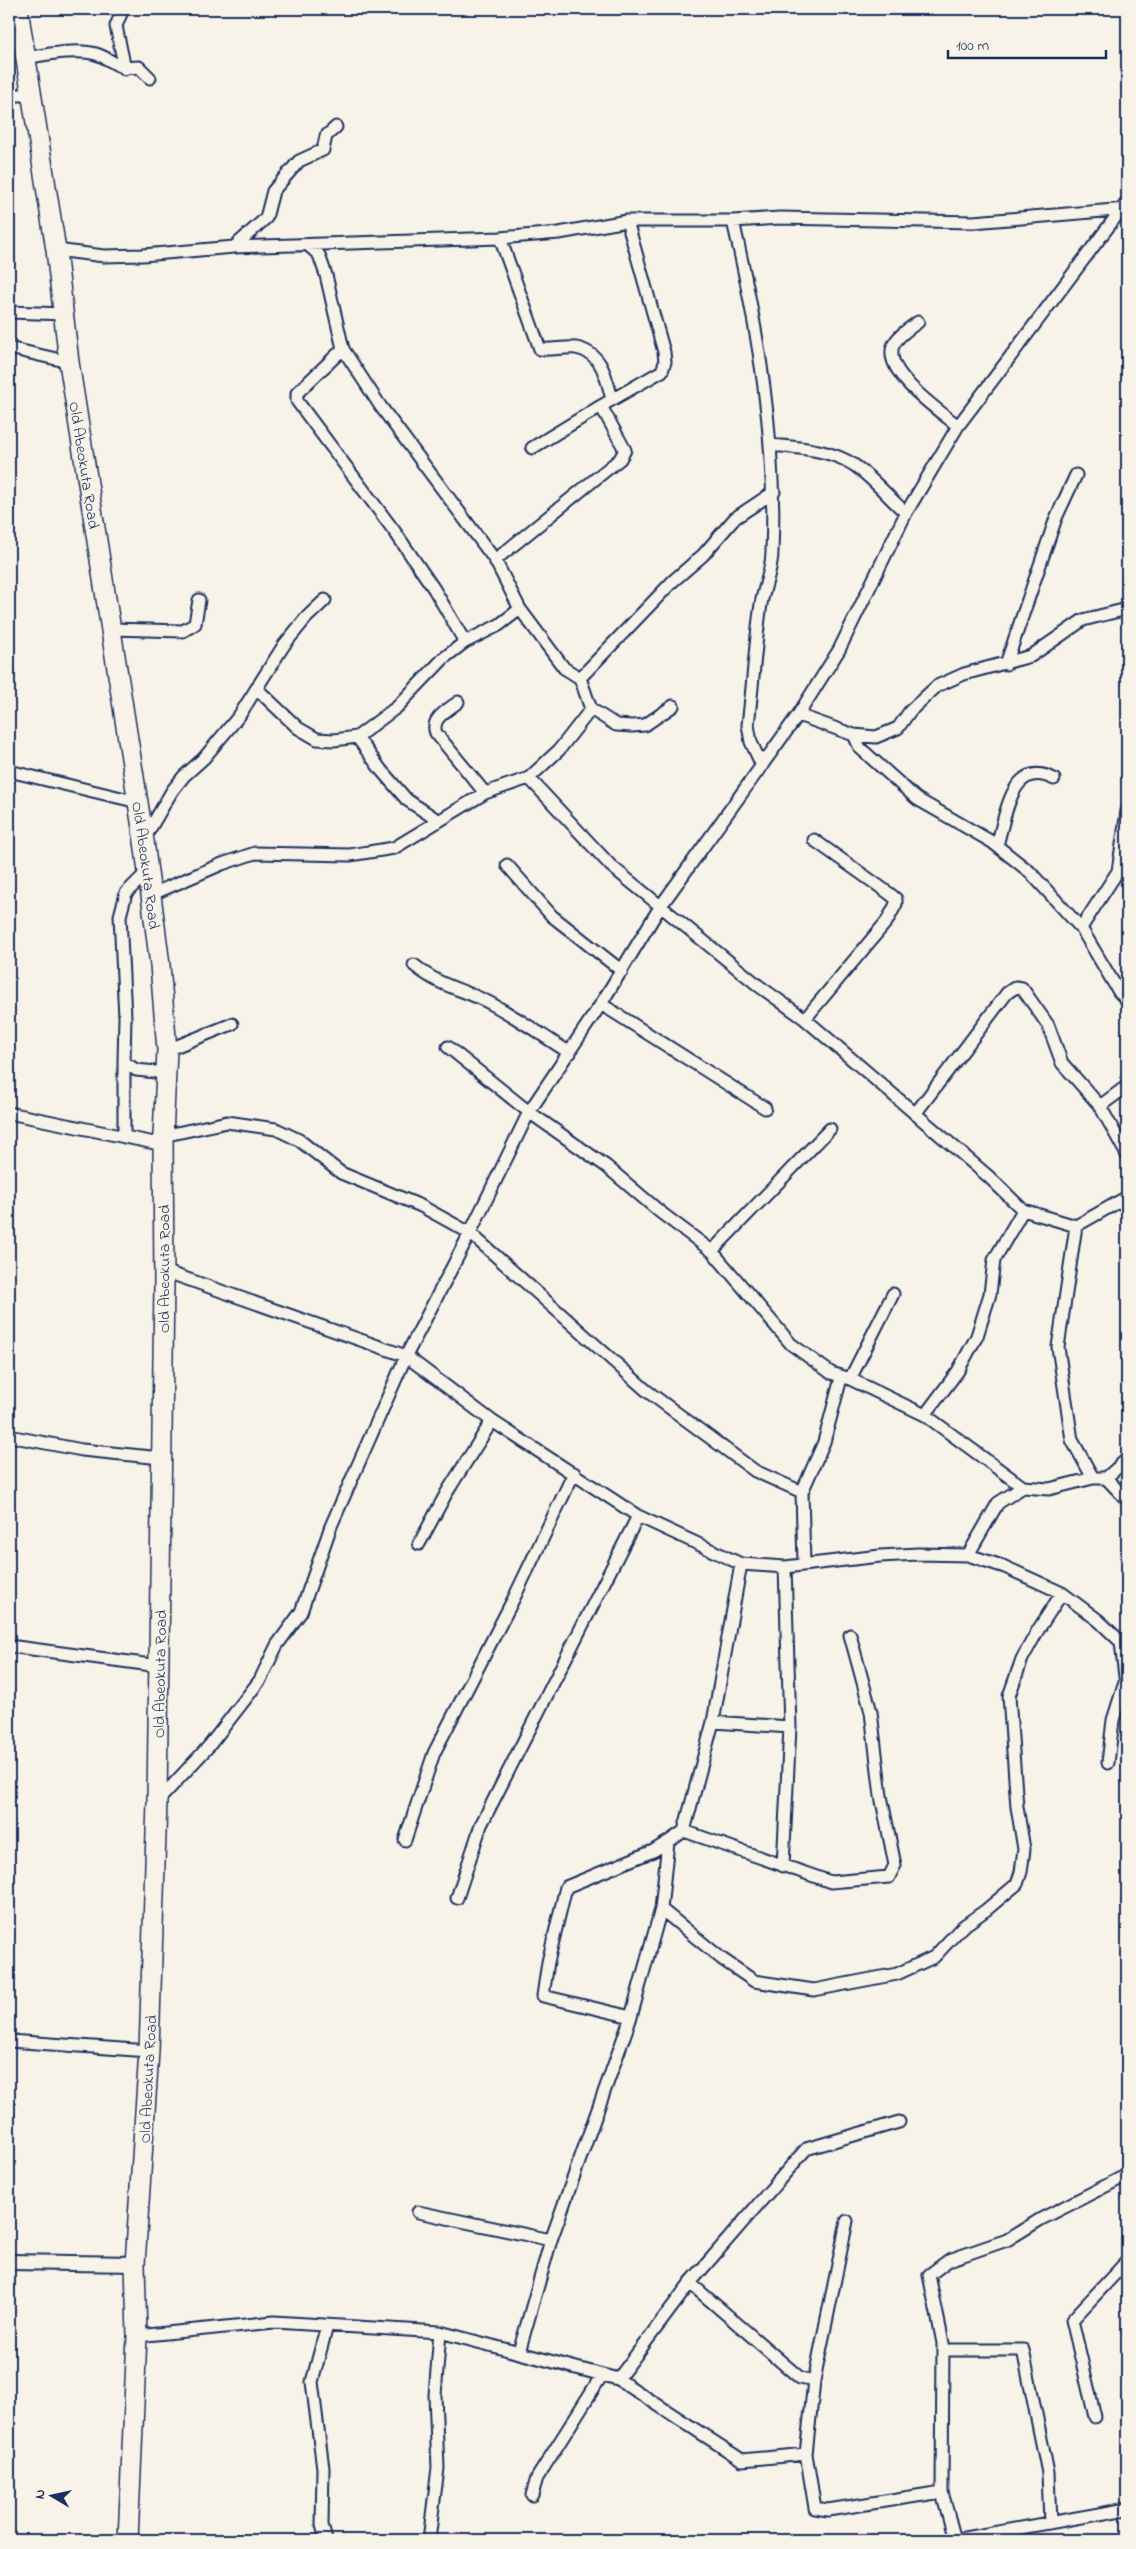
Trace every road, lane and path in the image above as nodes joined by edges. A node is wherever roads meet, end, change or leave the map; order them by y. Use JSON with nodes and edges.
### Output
{"nodes":[{"id":1,"x":18,"y":9,"type":"edge"},
{"id":2,"x":122,"y":9,"type":"edge"},
{"id":3,"x":25,"y":58,"type":"junction"},
{"id":4,"x":125,"y":69,"type":"junction"},
{"id":5,"x":150,"y":78,"type":"dead end"},
{"id":6,"x":9,"y":95,"type":"edge"},
{"id":7,"x":30,"y":95,"type":"junction"},
{"id":8,"x":336,"y":127,"type":"dead end"},
{"id":9,"x":1125,"y":206,"type":"edge"},
{"id":10,"x":627,"y":221,"type":"junction"},
{"id":11,"x":733,"y":221,"type":"junction"},
{"id":12,"x":500,"y":238,"type":"junction"},
{"id":13,"x":310,"y":246,"type":"junction"},
{"id":14,"x":234,"y":248,"type":"junction"},
{"id":15,"x":56,"y":250,"type":"junction"},
{"id":16,"x":9,"y":312,"type":"edge"},
{"id":17,"x":64,"y":314,"type":"junction"},
{"id":18,"x":918,"y":322,"type":"dead end"},
{"id":19,"x":9,"y":348,"type":"edge"},
{"id":20,"x":343,"y":349,"type":"junction"},
{"id":21,"x":69,"y":362,"type":"junction"},
{"id":22,"x":612,"y":399,"type":"junction"},
{"id":23,"x":601,"y":406,"type":"junction"},
{"id":24,"x":958,"y":426,"type":"junction"},
{"id":25,"x":771,"y":445,"type":"junction"},
{"id":26,"x":532,"y":448,"type":"dead end"},
{"id":27,"x":1076,"y":475,"type":"dead end"},
{"id":28,"x":774,"y":492,"type":"junction"},
{"id":29,"x":906,"y":513,"type":"junction"},
{"id":30,"x":495,"y":560,"type":"junction"},
{"id":31,"x":199,"y":600,"type":"dead end"},
{"id":32,"x":326,"y":600,"type":"dead end"},
{"id":33,"x":520,"y":608,"type":"junction"},
{"id":34,"x":1127,"y":609,"type":"edge"},
{"id":35,"x":111,"y":629,"type":"junction"},
{"id":36,"x":465,"y":642,"type":"junction"},
{"id":37,"x":1006,"y":664,"type":"junction"},
{"id":38,"x":580,"y":678,"type":"junction"},
{"id":39,"x":257,"y":689,"type":"junction"},
{"id":40,"x":458,"y":702,"type":"dead end"},
{"id":41,"x":673,"y":706,"type":"dead end"},
{"id":42,"x":592,"y":709,"type":"junction"},
{"id":43,"x":798,"y":715,"type":"junction"},
{"id":44,"x":854,"y":735,"type":"junction"},
{"id":45,"x":357,"y":737,"type":"junction"},
{"id":46,"x":762,"y":766,"type":"junction"},
{"id":47,"x":9,"y":771,"type":"edge"},
{"id":48,"x":529,"y":778,"type":"junction"},
{"id":49,"x":1054,"y":779,"type":"dead end"},
{"id":50,"x":485,"y":793,"type":"junction"},
{"id":51,"x":138,"y":802,"type":"junction"},
{"id":52,"x":1127,"y":811,"type":"edge"},
{"id":53,"x":439,"y":821,"type":"junction"},
{"id":54,"x":814,"y":840,"type":"dead end"},
{"id":55,"x":144,"y":841,"type":"junction"},
{"id":56,"x":997,"y":846,"type":"junction"},
{"id":57,"x":507,"y":866,"type":"dead end"},
{"id":58,"x":148,"y":872,"type":"junction"},
{"id":59,"x":1123,"y":872,"type":"edge"},
{"id":60,"x":150,"y":895,"type":"junction"},
{"id":61,"x":660,"y":907,"type":"junction"},
{"id":62,"x":1081,"y":928,"type":"junction"},
{"id":63,"x":414,"y":965,"type":"dead end"},
{"id":64,"x":622,"y":971,"type":"junction"},
{"id":65,"x":1127,"y":1000,"type":"edge"},
{"id":66,"x":601,"y":1004,"type":"junction"},
{"id":67,"x":806,"y":1019,"type":"junction"},
{"id":68,"x":232,"y":1024,"type":"dead end"},
{"id":69,"x":448,"y":1046,"type":"dead end"},
{"id":70,"x":167,"y":1050,"type":"junction"},
{"id":71,"x":570,"y":1053,"type":"junction"},
{"id":72,"x":124,"y":1062,"type":"junction"},
{"id":73,"x":166,"y":1073,"type":"junction"},
{"id":74,"x":1127,"y":1086,"type":"edge"},
{"id":75,"x":1100,"y":1106,"type":"junction"},
{"id":76,"x":765,"y":1108,"type":"dead end"},
{"id":77,"x":529,"y":1112,"type":"junction"},
{"id":78,"x":9,"y":1113,"type":"edge"},
{"id":79,"x":915,"y":1114,"type":"junction"},
{"id":80,"x":830,"y":1129,"type":"dead end"},
{"id":81,"x":124,"y":1137,"type":"junction"},
{"id":82,"x":164,"y":1140,"type":"junction"},
{"id":83,"x":1127,"y":1155,"type":"edge"},
{"id":84,"x":1127,"y":1197,"type":"edge"},
{"id":85,"x":1023,"y":1210,"type":"junction"},
{"id":86,"x":1076,"y":1226,"type":"junction"},
{"id":87,"x":470,"y":1233,"type":"junction"},
{"id":88,"x":712,"y":1252,"type":"junction"},
{"id":89,"x":164,"y":1271,"type":"junction"},
{"id":90,"x":893,"y":1294,"type":"dead end"},
{"id":91,"x":406,"y":1356,"type":"junction"},
{"id":92,"x":845,"y":1378,"type":"junction"},
{"id":93,"x":925,"y":1415,"type":"junction"},
{"id":94,"x":492,"y":1421,"type":"junction"},
{"id":95,"x":9,"y":1436,"type":"edge"},
{"id":96,"x":161,"y":1458,"type":"junction"},
{"id":97,"x":1127,"y":1459,"type":"edge"},
{"id":98,"x":574,"y":1473,"type":"junction"},
{"id":99,"x":1093,"y":1478,"type":"junction"},
{"id":100,"x":1106,"y":1478,"type":"junction"},
{"id":101,"x":1023,"y":1487,"type":"junction"},
{"id":102,"x":802,"y":1492,"type":"junction"},
{"id":103,"x":1127,"y":1500,"type":"edge"},
{"id":104,"x":638,"y":1516,"type":"junction"},
{"id":105,"x":419,"y":1544,"type":"dead end"},
{"id":106,"x":968,"y":1555,"type":"junction"},
{"id":107,"x":741,"y":1564,"type":"junction"},
{"id":108,"x":804,"y":1564,"type":"junction"},
{"id":109,"x":785,"y":1567,"type":"junction"},
{"id":110,"x":1062,"y":1593,"type":"junction"},
{"id":111,"x":850,"y":1636,"type":"dead end"},
{"id":112,"x":9,"y":1646,"type":"edge"},
{"id":113,"x":159,"y":1666,"type":"junction"},
{"id":114,"x":1126,"y":1676,"type":"edge"},
{"id":115,"x":714,"y":1722,"type":"junction"},
{"id":116,"x":790,"y":1726,"type":"junction"},
{"id":117,"x":1108,"y":1763,"type":"dead end"},
{"id":118,"x":158,"y":1802,"type":"junction"},
{"id":119,"x":684,"y":1832,"type":"junction"},
{"id":120,"x":406,"y":1840,"type":"dead end"},
{"id":121,"x":668,"y":1842,"type":"junction"},
{"id":122,"x":783,"y":1866,"type":"junction"},
{"id":123,"x":456,"y":1898,"type":"dead end"},
{"id":124,"x":661,"y":1909,"type":"junction"},
{"id":125,"x":632,"y":2017,"type":"junction"},
{"id":126,"x":9,"y":2041,"type":"edge"},
{"id":127,"x":150,"y":2050,"type":"junction"},
{"id":128,"x":899,"y":2122,"type":"dead end"},
{"id":129,"x":1127,"y":2175,"type":"edge"},
{"id":130,"x":418,"y":2212,"type":"dead end"},
{"id":131,"x":847,"y":2221,"type":"dead end"},
{"id":132,"x":552,"y":2240,"type":"junction"},
{"id":133,"x":1127,"y":2261,"type":"edge"},
{"id":134,"x":9,"y":2262,"type":"edge"},
{"id":135,"x":135,"y":2264,"type":"junction"},
{"id":136,"x":690,"y":2283,"type":"junction"},
{"id":137,"x":327,"y":2326,"type":"junction"},
{"id":138,"x":440,"y":2332,"type":"junction"},
{"id":139,"x":137,"y":2336,"type":"junction"},
{"id":140,"x":944,"y":2350,"type":"junction"},
{"id":141,"x":519,"y":2352,"type":"junction"},
{"id":142,"x":602,"y":2375,"type":"junction"},
{"id":143,"x":618,"y":2379,"type":"junction"},
{"id":144,"x":814,"y":2381,"type":"junction"},
{"id":145,"x":1095,"y":2417,"type":"dead end"},
{"id":146,"x":806,"y":2454,"type":"junction"},
{"id":147,"x":942,"y":2492,"type":"junction"},
{"id":148,"x":532,"y":2495,"type":"dead end"},
{"id":149,"x":1127,"y":2509,"type":"edge"},
{"id":150,"x":1050,"y":2523,"type":"junction"},
{"id":151,"x":128,"y":2540,"type":"edge"},
{"id":152,"x":326,"y":2540,"type":"edge"},
{"id":153,"x":429,"y":2540,"type":"edge"},
{"id":154,"x":954,"y":2540,"type":"edge"}],
"edges":[{"from":1,"to":3,"type":"highway","name":"Old Abeokuta Road"},
{"from":2,"to":4,"type":"street"},
{"from":3,"to":4,"type":"street"},
{"from":3,"to":7,"type":"highway","name":"Old Abeokuta Road"},
{"from":4,"to":5,"type":"street"},
{"from":6,"to":7,"type":"street"},
{"from":7,"to":15,"type":"highway","name":"Old Abeokuta Road"},
{"from":8,"to":14,"type":"street"},
{"from":9,"to":11,"type":"street"},
{"from":9,"to":24,"type":"street"},
{"from":10,"to":11,"type":"street"},
{"from":10,"to":12,"type":"street"},
{"from":10,"to":22,"type":"street"},
{"from":11,"to":25,"type":"street"},
{"from":12,"to":13,"type":"street"},
{"from":12,"to":22,"type":"street"},
{"from":13,"to":14,"type":"street"},
{"from":13,"to":20,"type":"street"},
{"from":14,"to":15,"type":"street"},
{"from":15,"to":17,"type":"highway","name":"Old Abeokuta Road"},
{"from":16,"to":17,"type":"street"},
{"from":17,"to":21,"type":"highway","name":"Old Abeokuta Road"},
{"from":18,"to":24,"type":"street"},
{"from":19,"to":21,"type":"street"},
{"from":20,"to":30,"type":"street"},
{"from":20,"to":36,"type":"street"},
{"from":21,"to":35,"type":"highway","name":"Old Abeokuta Road"},
{"from":22,"to":23,"type":"street"},
{"from":23,"to":26,"type":"street"},
{"from":23,"to":30,"type":"street"},
{"from":24,"to":29,"type":"street"},
{"from":25,"to":28,"type":"street"},
{"from":25,"to":29,"type":"street"},
{"from":27,"to":37,"type":"street"},
{"from":28,"to":38,"type":"street"},
{"from":28,"to":46,"type":"street"},
{"from":29,"to":43,"type":"street"},
{"from":30,"to":33,"type":"street"},
{"from":31,"to":35,"type":"street"},
{"from":32,"to":39,"type":"street"},
{"from":33,"to":36,"type":"street"},
{"from":33,"to":38,"type":"street"},
{"from":34,"to":37,"type":"street"},
{"from":35,"to":51,"type":"highway","name":"Old Abeokuta Road"},
{"from":36,"to":45,"type":"street"},
{"from":37,"to":44,"type":"street"},
{"from":38,"to":42,"type":"street"},
{"from":39,"to":45,"type":"street"},
{"from":39,"to":55,"type":"street"},
{"from":40,"to":50,"type":"street"},
{"from":41,"to":42,"type":"street"},
{"from":42,"to":48,"type":"street"},
{"from":43,"to":44,"type":"street"},
{"from":43,"to":46,"type":"street"},
{"from":44,"to":56,"type":"street"},
{"from":45,"to":53,"type":"street"},
{"from":46,"to":61,"type":"street"},
{"from":47,"to":51,"type":"street"},
{"from":48,"to":50,"type":"street"},
{"from":48,"to":61,"type":"street"},
{"from":49,"to":56,"type":"street"},
{"from":50,"to":53,"type":"street"},
{"from":51,"to":55,"type":"highway","name":"Old Abeokuta Road"},
{"from":52,"to":59,"type":"street"},
{"from":53,"to":60,"type":"street"},
{"from":54,"to":67,"type":"street"},
{"from":55,"to":58,"type":"highway","name":"Old Abeokuta Road"},
{"from":56,"to":62,"type":"street"},
{"from":57,"to":64,"type":"street"},
{"from":58,"to":60,"type":"highway","name":"Old Abeokuta Road"},
{"from":58,"to":72,"type":"street"},
{"from":59,"to":62,"type":"street"},
{"from":60,"to":70,"type":"highway","name":"Old Abeokuta Road"},
{"from":61,"to":64,"type":"street"},
{"from":61,"to":67,"type":"street"},
{"from":62,"to":65,"type":"street"},
{"from":63,"to":71,"type":"street"},
{"from":64,"to":66,"type":"street"},
{"from":66,"to":71,"type":"street"},
{"from":66,"to":76,"type":"street"},
{"from":67,"to":79,"type":"street"},
{"from":68,"to":70,"type":"street"},
{"from":69,"to":77,"type":"street"},
{"from":70,"to":73,"type":"highway","name":"Old Abeokuta Road"},
{"from":71,"to":77,"type":"street"},
{"from":72,"to":73,"type":"street"},
{"from":72,"to":81,"type":"street"},
{"from":73,"to":82,"type":"highway","name":"Old Abeokuta Road"},
{"from":74,"to":75,"type":"street"},
{"from":75,"to":79,"type":"street"},
{"from":75,"to":83,"type":"street"},
{"from":77,"to":87,"type":"street"},
{"from":77,"to":88,"type":"street"},
{"from":78,"to":81,"type":"street"},
{"from":79,"to":85,"type":"street"},
{"from":80,"to":88,"type":"street"},
{"from":81,"to":82,"type":"street"},
{"from":82,"to":87,"type":"street"},
{"from":82,"to":89,"type":"highway","name":"Old Abeokuta Road"},
{"from":84,"to":86,"type":"street"},
{"from":85,"to":86,"type":"street"},
{"from":85,"to":93,"type":"street"},
{"from":86,"to":99,"type":"street"},
{"from":87,"to":91,"type":"street"},
{"from":87,"to":102,"type":"street"},
{"from":88,"to":92,"type":"street"},
{"from":89,"to":91,"type":"street"},
{"from":89,"to":96,"type":"highway","name":"Old Abeokuta Road"},
{"from":90,"to":92,"type":"street"},
{"from":91,"to":94,"type":"street"},
{"from":91,"to":118,"type":"street"},
{"from":92,"to":93,"type":"street"},
{"from":92,"to":102,"type":"street"},
{"from":93,"to":101,"type":"street"},
{"from":94,"to":98,"type":"street"},
{"from":94,"to":105,"type":"street"},
{"from":95,"to":96,"type":"street"},
{"from":96,"to":113,"type":"highway","name":"Old Abeokuta Road"},
{"from":97,"to":100,"type":"street"},
{"from":98,"to":104,"type":"street"},
{"from":98,"to":120,"type":"street"},
{"from":99,"to":100,"type":"street"},
{"from":99,"to":101,"type":"street"},
{"from":100,"to":103,"type":"street"},
{"from":101,"to":106,"type":"street"},
{"from":102,"to":108,"type":"street"},
{"from":104,"to":107,"type":"street"},
{"from":104,"to":123,"type":"street"},
{"from":106,"to":108,"type":"street"},
{"from":106,"to":110,"type":"street"},
{"from":107,"to":109,"type":"street"},
{"from":107,"to":115,"type":"street"},
{"from":108,"to":109,"type":"street"},
{"from":109,"to":116,"type":"street"},
{"from":110,"to":114,"type":"street"},
{"from":110,"to":124,"type":"street"},
{"from":111,"to":122,"type":"street"},
{"from":112,"to":113,"type":"street"},
{"from":113,"to":118,"type":"highway","name":"Old Abeokuta Road"},
{"from":114,"to":117,"type":"street"},
{"from":115,"to":116,"type":"street"},
{"from":115,"to":119,"type":"street"},
{"from":116,"to":122,"type":"street"},
{"from":118,"to":127,"type":"highway","name":"Old Abeokuta Road"},
{"from":119,"to":121,"type":"street"},
{"from":119,"to":122,"type":"street"},
{"from":121,"to":124,"type":"street"},
{"from":121,"to":125,"type":"street"},
{"from":124,"to":125,"type":"street"},
{"from":125,"to":132,"type":"street"},
{"from":126,"to":127,"type":"street"},
{"from":127,"to":135,"type":"highway","name":"Old Abeokuta Road"},
{"from":128,"to":136,"type":"street"},
{"from":129,"to":140,"type":"street"},
{"from":130,"to":132,"type":"street"},
{"from":131,"to":144,"type":"street"},
{"from":132,"to":141,"type":"street"},
{"from":133,"to":145,"type":"street"},
{"from":134,"to":135,"type":"street"},
{"from":135,"to":139,"type":"highway","name":"Old Abeokuta Road"},
{"from":136,"to":143,"type":"street"},
{"from":136,"to":144,"type":"street"},
{"from":137,"to":138,"type":"street"},
{"from":137,"to":139,"type":"street"},
{"from":137,"to":152,"type":"street"},
{"from":138,"to":141,"type":"street"},
{"from":138,"to":153,"type":"street"},
{"from":139,"to":151,"type":"highway","name":"Old Abeokuta Road"},
{"from":140,"to":147,"type":"street"},
{"from":140,"to":150,"type":"street"},
{"from":141,"to":142,"type":"street"},
{"from":142,"to":143,"type":"street"},
{"from":142,"to":148,"type":"street"},
{"from":143,"to":146,"type":"street"},
{"from":144,"to":146,"type":"street"},
{"from":146,"to":147,"type":"street"},
{"from":147,"to":154,"type":"street"},
{"from":149,"to":150,"type":"street"},
{"from":150,"to":154,"type":"street"}]}
